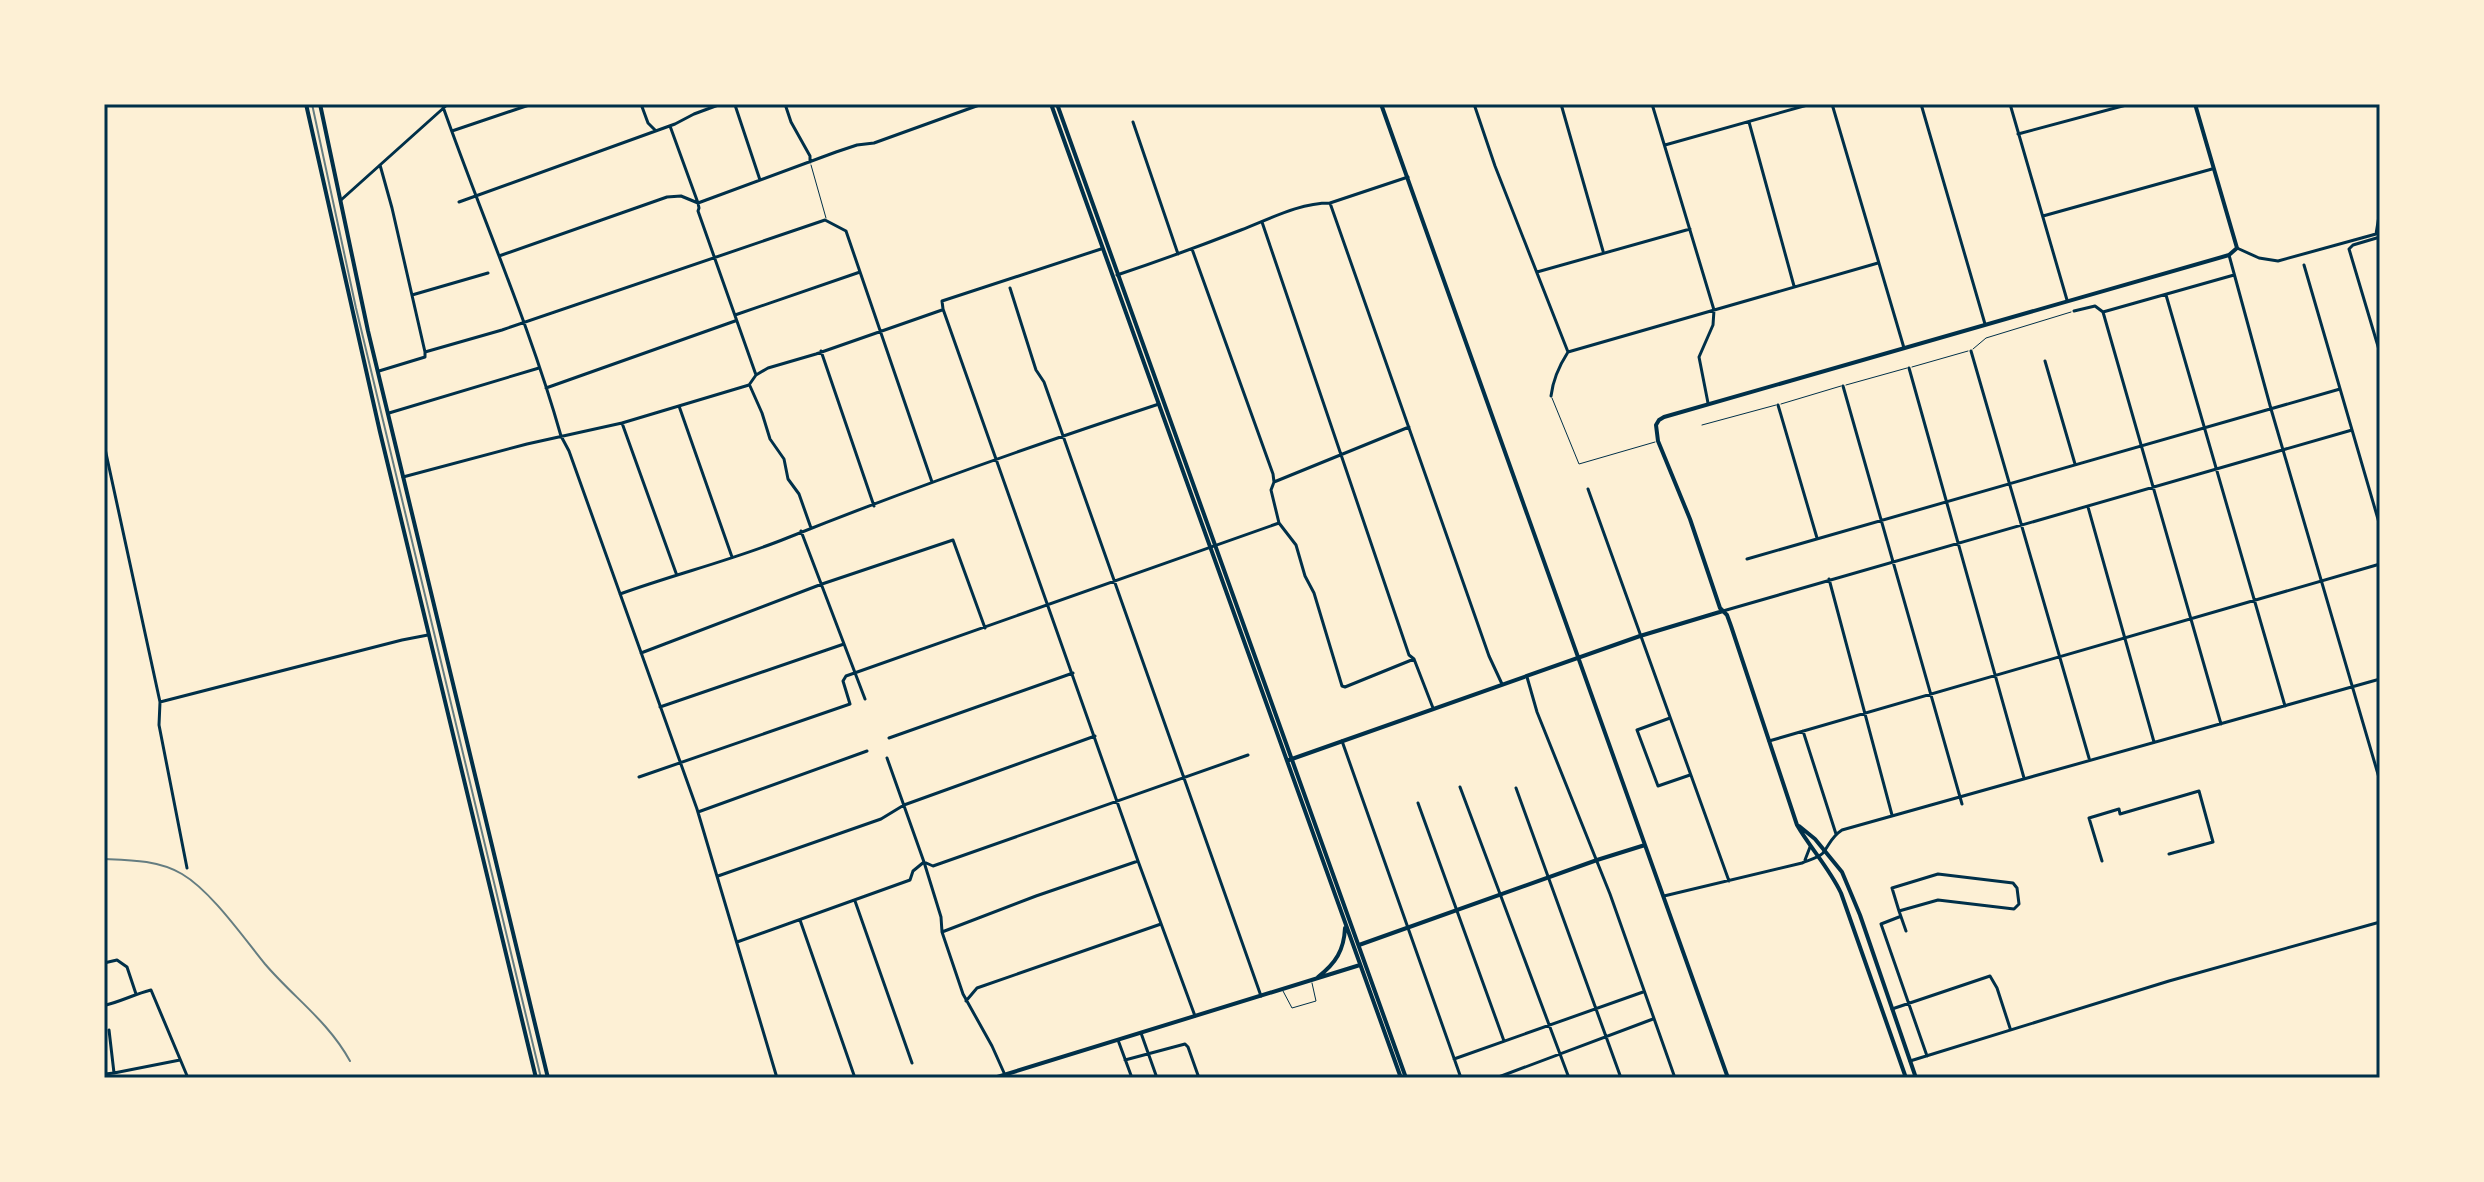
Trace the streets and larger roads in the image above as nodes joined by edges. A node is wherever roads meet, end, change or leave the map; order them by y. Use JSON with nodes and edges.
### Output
{"nodes":[{"id":1,"x":306,"y":104,"type":"edge"},
{"id":2,"x":320,"y":104,"type":"edge"},
{"id":3,"x":448,"y":104,"type":"edge"},
{"id":4,"x":532,"y":104,"type":"edge"},
{"id":5,"x":641,"y":104,"type":"edge"},
{"id":6,"x":721,"y":104,"type":"edge"},
{"id":7,"x":785,"y":104,"type":"edge"},
{"id":8,"x":982,"y":104,"type":"edge"},
{"id":9,"x":1054,"y":104,"type":"edge"},
{"id":10,"x":1381,"y":104,"type":"edge"},
{"id":11,"x":1474,"y":104,"type":"edge"},
{"id":12,"x":1561,"y":104,"type":"edge"},
{"id":13,"x":1652,"y":104,"type":"edge"},
{"id":14,"x":1811,"y":104,"type":"edge"},
{"id":15,"x":1832,"y":104,"type":"edge"},
{"id":16,"x":1921,"y":104,"type":"edge"},
{"id":17,"x":2010,"y":104,"type":"edge"},
{"id":18,"x":2130,"y":104,"type":"edge"},
{"id":19,"x":2195,"y":104,"type":"edge"},
{"id":20,"x":735,"y":105,"type":"edge"},
{"id":21,"x":443,"y":106,"type":"edge"},
{"id":22,"x":1133,"y":122,"type":"dead end"},
{"id":23,"x":1749,"y":122,"type":"junction"},
{"id":24,"x":669,"y":126,"type":"junction"},
{"id":25,"x":655,"y":130,"type":"junction"},
{"id":26,"x":452,"y":131,"type":"junction"},
{"id":27,"x":2018,"y":134,"type":"junction"},
{"id":28,"x":1665,"y":145,"type":"junction"},
{"id":29,"x":810,"y":162,"type":"junction"},
{"id":30,"x":380,"y":165,"type":"junction"},
{"id":31,"x":2214,"y":168,"type":"junction"},
{"id":32,"x":1408,"y":177,"type":"junction"},
{"id":33,"x":760,"y":180,"type":"junction"},
{"id":34,"x":477,"y":195,"type":"junction"},
{"id":35,"x":339,"y":201,"type":"junction"},
{"id":36,"x":459,"y":202,"type":"dead end"},
{"id":37,"x":698,"y":203,"type":"junction"},
{"id":38,"x":1330,"y":203,"type":"junction"},
{"id":39,"x":2380,"y":210,"type":"edge"},
{"id":40,"x":2043,"y":216,"type":"junction"},
{"id":41,"x":1262,"y":222,"type":"junction"},
{"id":42,"x":1690,"y":229,"type":"junction"},
{"id":43,"x":2380,"y":237,"type":"edge"},
{"id":44,"x":1104,"y":248,"type":"junction"},
{"id":45,"x":2237,"y":248,"type":"junction"},
{"id":46,"x":1192,"y":249,"type":"junction"},
{"id":47,"x":1603,"y":252,"type":"junction"},
{"id":48,"x":1178,"y":254,"type":"junction"},
{"id":49,"x":2229,"y":255,"type":"junction"},
{"id":50,"x":499,"y":256,"type":"junction"},
{"id":51,"x":714,"y":259,"type":"junction"},
{"id":52,"x":1878,"y":263,"type":"junction"},
{"id":53,"x":2304,"y":265,"type":"dead end"},
{"id":54,"x":860,"y":272,"type":"junction"},
{"id":55,"x":1537,"y":272,"type":"junction"},
{"id":56,"x":488,"y":273,"type":"dead end"},
{"id":57,"x":1116,"y":275,"type":"junction"},
{"id":58,"x":2234,"y":275,"type":"junction"},
{"id":59,"x":1794,"y":286,"type":"junction"},
{"id":60,"x":1010,"y":288,"type":"dead end"},
{"id":61,"x":412,"y":295,"type":"junction"},
{"id":62,"x":2166,"y":295,"type":"junction"},
{"id":63,"x":2067,"y":301,"type":"junction"},
{"id":64,"x":943,"y":309,"type":"junction"},
{"id":65,"x":1714,"y":310,"type":"junction"},
{"id":66,"x":2074,"y":311,"type":"road end"},
{"id":67,"x":2103,"y":312,"type":"junction"},
{"id":68,"x":735,"y":318,"type":"junction"},
{"id":69,"x":524,"y":323,"type":"junction"},
{"id":70,"x":1985,"y":324,"type":"junction"},
{"id":71,"x":880,"y":332,"type":"junction"},
{"id":72,"x":1904,"y":348,"type":"junction"},
{"id":73,"x":821,"y":351,"type":"junction"},
{"id":74,"x":1971,"y":351,"type":"road end"},
{"id":75,"x":425,"y":352,"type":"junction"},
{"id":76,"x":1568,"y":352,"type":"junction"},
{"id":77,"x":2380,"y":353,"type":"edge"},
{"id":78,"x":2045,"y":361,"type":"dead end"},
{"id":79,"x":539,"y":368,"type":"junction"},
{"id":80,"x":1909,"y":368,"type":"road end"},
{"id":81,"x":378,"y":371,"type":"junction"},
{"id":82,"x":756,"y":375,"type":"junction"},
{"id":83,"x":749,"y":385,"type":"junction"},
{"id":84,"x":1843,"y":386,"type":"road end"},
{"id":85,"x":546,"y":388,"type":"junction"},
{"id":86,"x":2340,"y":389,"type":"junction"},
{"id":87,"x":1551,"y":396,"type":"road end"},
{"id":88,"x":1162,"y":403,"type":"junction"},
{"id":89,"x":1709,"y":404,"type":"junction"},
{"id":90,"x":1778,"y":405,"type":"road end"},
{"id":91,"x":679,"y":406,"type":"junction"},
{"id":92,"x":2271,"y":409,"type":"junction"},
{"id":93,"x":388,"y":413,"type":"junction"},
{"id":94,"x":622,"y":423,"type":"junction"},
{"id":95,"x":1409,"y":427,"type":"junction"},
{"id":96,"x":2205,"y":428,"type":"junction"},
{"id":97,"x":2352,"y":430,"type":"junction"},
{"id":98,"x":561,"y":436,"type":"junction"},
{"id":99,"x":1063,"y":436,"type":"junction"},
{"id":100,"x":104,"y":444,"type":"edge"},
{"id":101,"x":2141,"y":446,"type":"junction"},
{"id":102,"x":2283,"y":449,"type":"junction"},
{"id":103,"x":1340,"y":455,"type":"junction"},
{"id":104,"x":996,"y":459,"type":"junction"},
{"id":105,"x":2075,"y":464,"type":"junction"},
{"id":106,"x":2216,"y":468,"type":"junction"},
{"id":107,"x":403,"y":477,"type":"junction"},
{"id":108,"x":932,"y":482,"type":"junction"},
{"id":109,"x":1274,"y":482,"type":"junction"},
{"id":110,"x":2010,"y":484,"type":"junction"},
{"id":111,"x":2153,"y":486,"type":"junction"},
{"id":112,"x":1588,"y":489,"type":"dead end"},
{"id":113,"x":1948,"y":502,"type":"junction"},
{"id":114,"x":2087,"y":505,"type":"junction"},
{"id":115,"x":874,"y":506,"type":"junction"},
{"id":116,"x":1883,"y":521,"type":"junction"},
{"id":117,"x":1279,"y":523,"type":"junction"},
{"id":118,"x":2022,"y":524,"type":"junction"},
{"id":119,"x":2380,"y":526,"type":"edge"},
{"id":120,"x":811,"y":528,"type":"junction"},
{"id":121,"x":801,"y":531,"type":"junction"},
{"id":122,"x":1817,"y":538,"type":"junction"},
{"id":123,"x":1959,"y":543,"type":"junction"},
{"id":124,"x":1213,"y":547,"type":"junction"},
{"id":125,"x":732,"y":557,"type":"junction"},
{"id":126,"x":1747,"y":559,"type":"dead end"},
{"id":127,"x":1894,"y":561,"type":"junction"},
{"id":128,"x":2380,"y":564,"type":"edge"},
{"id":129,"x":676,"y":574,"type":"junction"},
{"id":130,"x":1829,"y":579,"type":"junction"},
{"id":131,"x":2322,"y":581,"type":"junction"},
{"id":132,"x":1114,"y":582,"type":"junction"},
{"id":133,"x":822,"y":584,"type":"junction"},
{"id":134,"x":620,"y":594,"type":"junction"},
{"id":135,"x":2256,"y":600,"type":"junction"},
{"id":136,"x":1049,"y":606,"type":"junction"},
{"id":137,"x":1723,"y":611,"type":"junction"},
{"id":138,"x":2190,"y":619,"type":"junction"},
{"id":139,"x":439,"y":625,"type":"junction"},
{"id":140,"x":985,"y":628,"type":"junction"},
{"id":141,"x":428,"y":632,"type":"junction"},
{"id":142,"x":441,"y":632,"type":"junction"},
{"id":143,"x":1640,"y":636,"type":"junction"},
{"id":144,"x":2124,"y":638,"type":"junction"},
{"id":145,"x":844,"y":644,"type":"junction"},
{"id":146,"x":445,"y":653,"type":"junction"},
{"id":147,"x":641,"y":653,"type":"junction"},
{"id":148,"x":434,"y":656,"type":"junction"},
{"id":149,"x":2060,"y":657,"type":"junction"},
{"id":150,"x":1579,"y":658,"type":"junction"},
{"id":151,"x":1414,"y":659,"type":"junction"},
{"id":152,"x":855,"y":672,"type":"junction"},
{"id":153,"x":1073,"y":673,"type":"junction"},
{"id":154,"x":1996,"y":675,"type":"junction"},
{"id":155,"x":1526,"y":676,"type":"junction"},
{"id":156,"x":2380,"y":679,"type":"edge"},
{"id":157,"x":1502,"y":684,"type":"junction"},
{"id":158,"x":2353,"y":687,"type":"junction"},
{"id":159,"x":1931,"y":694,"type":"junction"},
{"id":160,"x":865,"y":699,"type":"dead end"},
{"id":161,"x":160,"y":702,"type":"junction"},
{"id":162,"x":2285,"y":706,"type":"junction"},
{"id":163,"x":660,"y":707,"type":"junction"},
{"id":164,"x":1433,"y":708,"type":"junction"},
{"id":165,"x":1865,"y":713,"type":"junction"},
{"id":166,"x":1670,"y":718,"type":"junction"},
{"id":167,"x":2221,"y":724,"type":"junction"},
{"id":168,"x":1803,"y":731,"type":"junction"},
{"id":169,"x":1095,"y":736,"type":"junction"},
{"id":170,"x":889,"y":738,"type":"dead end"},
{"id":171,"x":1342,"y":741,"type":"junction"},
{"id":172,"x":1769,"y":741,"type":"junction"},
{"id":173,"x":2154,"y":742,"type":"junction"},
{"id":174,"x":867,"y":751,"type":"dead end"},
{"id":175,"x":1248,"y":755,"type":"dead end"},
{"id":176,"x":887,"y":758,"type":"dead end"},
{"id":177,"x":1290,"y":760,"type":"junction"},
{"id":178,"x":2089,"y":760,"type":"junction"},
{"id":179,"x":682,"y":763,"type":"junction"},
{"id":180,"x":1691,"y":775,"type":"junction"},
{"id":181,"x":639,"y":777,"type":"dead end"},
{"id":182,"x":1184,"y":777,"type":"junction"},
{"id":183,"x":2024,"y":778,"type":"junction"},
{"id":184,"x":2380,"y":781,"type":"edge"},
{"id":185,"x":1460,"y":787,"type":"dead end"},
{"id":186,"x":1516,"y":788,"type":"dead end"},
{"id":187,"x":1960,"y":796,"type":"junction"},
{"id":188,"x":1117,"y":801,"type":"junction"},
{"id":189,"x":1418,"y":803,"type":"dead end"},
{"id":190,"x":1962,"y":804,"type":"dead end"},
{"id":191,"x":904,"y":805,"type":"junction"},
{"id":192,"x":698,"y":812,"type":"junction"},
{"id":193,"x":484,"y":816,"type":"junction"},
{"id":194,"x":1892,"y":816,"type":"junction"},
{"id":195,"x":473,"y":818,"type":"junction"},
{"id":196,"x":1797,"y":825,"type":"junction"},
{"id":197,"x":1836,"y":834,"type":"junction"},
{"id":198,"x":1645,"y":845,"type":"junction"},
{"id":199,"x":1810,"y":847,"type":"junction"},
{"id":200,"x":1825,"y":850,"type":"junction"},
{"id":201,"x":2169,"y":854,"type":"dead end"},
{"id":202,"x":1819,"y":856,"type":"junction"},
{"id":203,"x":1597,"y":860,"type":"junction"},
{"id":204,"x":1138,"y":861,"type":"junction"},
{"id":205,"x":2102,"y":861,"type":"dead end"},
{"id":206,"x":924,"y":862,"type":"junction"},
{"id":207,"x":1802,"y":863,"type":"junction"},
{"id":208,"x":187,"y":868,"type":"dead end"},
{"id":209,"x":718,"y":876,"type":"junction"},
{"id":210,"x":1548,"y":877,"type":"junction"},
{"id":211,"x":1729,"y":881,"type":"junction"},
{"id":212,"x":1501,"y":894,"type":"junction"},
{"id":213,"x":1851,"y":894,"type":"junction"},
{"id":214,"x":1664,"y":896,"type":"junction"},
{"id":215,"x":1843,"y":897,"type":"junction"},
{"id":216,"x":854,"y":900,"type":"junction"},
{"id":217,"x":1456,"y":910,"type":"junction"},
{"id":218,"x":1900,"y":914,"type":"junction"},
{"id":219,"x":800,"y":920,"type":"junction"},
{"id":220,"x":1344,"y":922,"type":"junction"},
{"id":221,"x":2380,"y":922,"type":"edge"},
{"id":222,"x":1161,"y":924,"type":"junction"},
{"id":223,"x":1407,"y":928,"type":"junction"},
{"id":224,"x":1906,"y":931,"type":"dead end"},
{"id":225,"x":942,"y":932,"type":"junction"},
{"id":226,"x":737,"y":942,"type":"junction"},
{"id":227,"x":1359,"y":945,"type":"junction"},
{"id":228,"x":104,"y":963,"type":"edge"},
{"id":229,"x":1363,"y":964,"type":"junction"},
{"id":230,"x":1314,"y":979,"type":"junction"},
{"id":231,"x":1644,"y":991,"type":"junction"},
{"id":232,"x":136,"y":994,"type":"junction"},
{"id":233,"x":1261,"y":996,"type":"junction"},
{"id":234,"x":966,"y":1001,"type":"junction"},
{"id":235,"x":1909,"y":1004,"type":"junction"},
{"id":236,"x":106,"y":1005,"type":"edge"},
{"id":237,"x":531,"y":1008,"type":"junction"},
{"id":238,"x":1595,"y":1008,"type":"junction"},
{"id":239,"x":1892,"y":1009,"type":"junction"},
{"id":240,"x":520,"y":1011,"type":"junction"},
{"id":241,"x":1195,"y":1016,"type":"junction"},
{"id":242,"x":1655,"y":1018,"type":"junction"},
{"id":243,"x":535,"y":1022,"type":"junction"},
{"id":244,"x":523,"y":1025,"type":"junction"},
{"id":245,"x":1549,"y":1026,"type":"junction"},
{"id":246,"x":2010,"y":1029,"type":"junction"},
{"id":247,"x":109,"y":1030,"type":"dead end"},
{"id":248,"x":1141,"y":1033,"type":"junction"},
{"id":249,"x":1607,"y":1037,"type":"junction"},
{"id":250,"x":1118,"y":1040,"type":"junction"},
{"id":251,"x":1504,"y":1041,"type":"junction"},
{"id":252,"x":1148,"y":1053,"type":"junction"},
{"id":253,"x":1561,"y":1054,"type":"junction"},
{"id":254,"x":1927,"y":1056,"type":"junction"},
{"id":255,"x":1454,"y":1059,"type":"junction"},
{"id":256,"x":181,"y":1060,"type":"junction"},
{"id":257,"x":1125,"y":1060,"type":"junction"},
{"id":258,"x":1910,"y":1061,"type":"junction"},
{"id":259,"x":912,"y":1063,"type":"dead end"},
{"id":260,"x":138,"y":1069,"type":"junction"},
{"id":261,"x":1515,"y":1071,"type":"junction"},
{"id":262,"x":114,"y":1073,"type":"junction"},
{"id":263,"x":1005,"y":1075,"type":"junction"},
{"id":264,"x":105,"y":1078,"type":"edge"},
{"id":265,"x":140,"y":1078,"type":"edge"},
{"id":266,"x":188,"y":1078,"type":"edge"},
{"id":267,"x":536,"y":1078,"type":"edge"},
{"id":268,"x":548,"y":1078,"type":"edge"},
{"id":269,"x":777,"y":1078,"type":"edge"},
{"id":270,"x":855,"y":1078,"type":"edge"},
{"id":271,"x":994,"y":1078,"type":"edge"},
{"id":272,"x":1132,"y":1078,"type":"edge"},
{"id":273,"x":1157,"y":1078,"type":"edge"},
{"id":274,"x":1199,"y":1078,"type":"edge"},
{"id":275,"x":1404,"y":1078,"type":"edge"},
{"id":276,"x":1461,"y":1078,"type":"edge"},
{"id":277,"x":1496,"y":1078,"type":"edge"},
{"id":278,"x":1517,"y":1078,"type":"edge"},
{"id":279,"x":1569,"y":1078,"type":"edge"},
{"id":280,"x":1621,"y":1078,"type":"edge"},
{"id":281,"x":1675,"y":1078,"type":"edge"},
{"id":282,"x":1728,"y":1078,"type":"edge"},
{"id":283,"x":1906,"y":1078,"type":"edge"},
{"id":284,"x":1916,"y":1078,"type":"edge"}],
"edges":[{"from":1,"to":141,"type":"street"},
{"from":2,"to":35,"type":"street"},
{"from":3,"to":21,"type":"street"},
{"from":4,"to":26,"type":"street"},
{"from":5,"to":25,"type":"street"},
{"from":6,"to":24,"type":"street"},
{"from":7,"to":29,"type":"street"},
{"from":8,"to":29,"type":"street"},
{"from":9,"to":44,"type":"street"},
{"from":9,"to":57,"type":"street"},
{"from":10,"to":32,"type":"street"},
{"from":11,"to":55,"type":"street"},
{"from":12,"to":47,"type":"street"},
{"from":13,"to":28,"type":"street"},
{"from":14,"to":23,"type":"street"},
{"from":15,"to":52,"type":"street"},
{"from":16,"to":70,"type":"street"},
{"from":17,"to":27,"type":"street"},
{"from":18,"to":27,"type":"street"},
{"from":19,"to":31,"type":"street"},
{"from":20,"to":33,"type":"street"},
{"from":21,"to":26,"type":"street"},
{"from":21,"to":30,"type":"street"},
{"from":22,"to":48,"type":"street"},
{"from":23,"to":28,"type":"street"},
{"from":23,"to":59,"type":"street"},
{"from":24,"to":25,"type":"street"},
{"from":24,"to":37,"type":"street"},
{"from":25,"to":34,"type":"street"},
{"from":26,"to":34,"type":"street"},
{"from":27,"to":40,"type":"street"},
{"from":28,"to":42,"type":"street"},
{"from":29,"to":33,"type":"street"},
{"from":30,"to":35,"type":"street"},
{"from":30,"to":61,"type":"street"},
{"from":31,"to":40,"type":"street"},
{"from":31,"to":45,"type":"street"},
{"from":32,"to":38,"type":"street"},
{"from":32,"to":150,"type":"street"},
{"from":33,"to":37,"type":"street"},
{"from":34,"to":36,"type":"street"},
{"from":34,"to":50,"type":"street"},
{"from":35,"to":81,"type":"street"},
{"from":37,"to":50,"type":"street"},
{"from":37,"to":51,"type":"street"},
{"from":38,"to":41,"type":"street"},
{"from":38,"to":95,"type":"street"},
{"from":39,"to":45,"type":"street"},
{"from":40,"to":63,"type":"street"},
{"from":41,"to":46,"type":"street"},
{"from":41,"to":103,"type":"street"},
{"from":42,"to":47,"type":"street"},
{"from":42,"to":65,"type":"street"},
{"from":43,"to":77,"type":"street"},
{"from":44,"to":57,"type":"street"},
{"from":44,"to":64,"type":"street"},
{"from":45,"to":49,"type":"street"},
{"from":46,"to":48,"type":"street"},
{"from":46,"to":109,"type":"street"},
{"from":47,"to":55,"type":"street"},
{"from":48,"to":57,"type":"street"},
{"from":49,"to":58,"type":"street"},
{"from":49,"to":63,"type":"street"},
{"from":50,"to":69,"type":"street"},
{"from":51,"to":54,"type":"street"},
{"from":51,"to":68,"type":"street"},
{"from":51,"to":69,"type":"street"},
{"from":52,"to":59,"type":"street"},
{"from":52,"to":72,"type":"street"},
{"from":53,"to":86,"type":"street"},
{"from":54,"to":68,"type":"street"},
{"from":54,"to":71,"type":"street"},
{"from":55,"to":76,"type":"street"},
{"from":56,"to":61,"type":"street"},
{"from":57,"to":88,"type":"street"},
{"from":58,"to":62,"type":"street"},
{"from":58,"to":92,"type":"street"},
{"from":59,"to":65,"type":"street"},
{"from":60,"to":99,"type":"street"},
{"from":61,"to":75,"type":"street"},
{"from":62,"to":67,"type":"street"},
{"from":62,"to":96,"type":"street"},
{"from":63,"to":70,"type":"street"},
{"from":64,"to":71,"type":"street"},
{"from":64,"to":104,"type":"street"},
{"from":65,"to":76,"type":"street"},
{"from":65,"to":89,"type":"street"},
{"from":66,"to":67,"type":"street"},
{"from":67,"to":101,"type":"street"},
{"from":68,"to":82,"type":"street"},
{"from":68,"to":85,"type":"street"},
{"from":69,"to":75,"type":"street"},
{"from":69,"to":79,"type":"street"},
{"from":70,"to":72,"type":"street"},
{"from":71,"to":73,"type":"street"},
{"from":71,"to":108,"type":"street"},
{"from":72,"to":89,"type":"street"},
{"from":73,"to":82,"type":"street"},
{"from":73,"to":115,"type":"street"},
{"from":74,"to":110,"type":"street"},
{"from":75,"to":81,"type":"street"},
{"from":76,"to":87,"type":"street"},
{"from":78,"to":105,"type":"street"},
{"from":79,"to":85,"type":"street"},
{"from":79,"to":93,"type":"street"},
{"from":80,"to":113,"type":"street"},
{"from":81,"to":93,"type":"street"},
{"from":82,"to":83,"type":"street"},
{"from":83,"to":91,"type":"street"},
{"from":83,"to":120,"type":"street"},
{"from":84,"to":116,"type":"street"},
{"from":85,"to":98,"type":"street"},
{"from":86,"to":92,"type":"street"},
{"from":86,"to":97,"type":"street"},
{"from":88,"to":99,"type":"street"},
{"from":88,"to":124,"type":"street"},
{"from":89,"to":137,"type":"street"},
{"from":90,"to":122,"type":"street"},
{"from":91,"to":94,"type":"street"},
{"from":91,"to":125,"type":"street"},
{"from":92,"to":96,"type":"street"},
{"from":92,"to":102,"type":"street"},
{"from":93,"to":107,"type":"street"},
{"from":94,"to":98,"type":"street"},
{"from":94,"to":129,"type":"street"},
{"from":95,"to":103,"type":"street"},
{"from":95,"to":157,"type":"street"},
{"from":96,"to":101,"type":"street"},
{"from":96,"to":106,"type":"street"},
{"from":97,"to":102,"type":"street"},
{"from":97,"to":119,"type":"street"},
{"from":98,"to":107,"type":"street"},
{"from":98,"to":134,"type":"street"},
{"from":99,"to":104,"type":"street"},
{"from":99,"to":132,"type":"street"},
{"from":100,"to":161,"type":"street"},
{"from":101,"to":105,"type":"street"},
{"from":101,"to":111,"type":"street"},
{"from":102,"to":106,"type":"street"},
{"from":102,"to":131,"type":"street"},
{"from":103,"to":109,"type":"street"},
{"from":103,"to":151,"type":"street"},
{"from":104,"to":108,"type":"street"},
{"from":104,"to":136,"type":"street"},
{"from":105,"to":110,"type":"street"},
{"from":106,"to":111,"type":"street"},
{"from":106,"to":135,"type":"street"},
{"from":107,"to":139,"type":"street"},
{"from":108,"to":115,"type":"street"},
{"from":109,"to":117,"type":"street"},
{"from":110,"to":113,"type":"street"},
{"from":110,"to":118,"type":"street"},
{"from":111,"to":114,"type":"street"},
{"from":111,"to":138,"type":"street"},
{"from":112,"to":143,"type":"street"},
{"from":113,"to":116,"type":"street"},
{"from":113,"to":123,"type":"street"},
{"from":114,"to":118,"type":"street"},
{"from":114,"to":144,"type":"street"},
{"from":115,"to":120,"type":"street"},
{"from":116,"to":122,"type":"street"},
{"from":116,"to":127,"type":"street"},
{"from":117,"to":124,"type":"street"},
{"from":117,"to":151,"type":"street"},
{"from":118,"to":123,"type":"street"},
{"from":118,"to":149,"type":"street"},
{"from":120,"to":121,"type":"street"},
{"from":121,"to":125,"type":"street"},
{"from":121,"to":133,"type":"street"},
{"from":122,"to":126,"type":"street"},
{"from":123,"to":127,"type":"street"},
{"from":123,"to":154,"type":"street"},
{"from":124,"to":132,"type":"street"},
{"from":124,"to":177,"type":"street"},
{"from":125,"to":129,"type":"street"},
{"from":127,"to":130,"type":"street"},
{"from":127,"to":159,"type":"street"},
{"from":128,"to":131,"type":"street"},
{"from":129,"to":134,"type":"street"},
{"from":130,"to":137,"type":"street"},
{"from":130,"to":165,"type":"street"},
{"from":131,"to":135,"type":"street"},
{"from":131,"to":158,"type":"street"},
{"from":132,"to":136,"type":"street"},
{"from":132,"to":182,"type":"street"},
{"from":133,"to":140,"type":"street"},
{"from":133,"to":145,"type":"street"},
{"from":133,"to":147,"type":"street"},
{"from":134,"to":147,"type":"street"},
{"from":135,"to":138,"type":"street"},
{"from":135,"to":162,"type":"street"},
{"from":136,"to":140,"type":"street"},
{"from":136,"to":153,"type":"street"},
{"from":137,"to":143,"type":"street"},
{"from":137,"to":172,"type":"street"},
{"from":138,"to":144,"type":"street"},
{"from":138,"to":167,"type":"street"},
{"from":139,"to":141,"type":"street"},
{"from":139,"to":142,"type":"street"},
{"from":140,"to":152,"type":"street"},
{"from":141,"to":142,"type":"street"},
{"from":141,"to":148,"type":"street"},
{"from":141,"to":161,"type":"street"},
{"from":142,"to":146,"type":"street"},
{"from":143,"to":150,"type":"street"},
{"from":143,"to":166,"type":"street"},
{"from":144,"to":149,"type":"street"},
{"from":144,"to":173,"type":"street"},
{"from":145,"to":152,"type":"street"},
{"from":145,"to":163,"type":"street"},
{"from":146,"to":148,"type":"street"},
{"from":146,"to":193,"type":"street"},
{"from":147,"to":163,"type":"street"},
{"from":148,"to":195,"type":"street"},
{"from":149,"to":154,"type":"street"},
{"from":149,"to":178,"type":"street"},
{"from":150,"to":155,"type":"street"},
{"from":150,"to":198,"type":"street"},
{"from":151,"to":164,"type":"street"},
{"from":152,"to":160,"type":"street"},
{"from":152,"to":179,"type":"street"},
{"from":153,"to":169,"type":"street"},
{"from":153,"to":170,"type":"street"},
{"from":154,"to":159,"type":"street"},
{"from":154,"to":183,"type":"street"},
{"from":155,"to":157,"type":"street"},
{"from":155,"to":203,"type":"street"},
{"from":156,"to":158,"type":"street"},
{"from":157,"to":164,"type":"street"},
{"from":158,"to":162,"type":"street"},
{"from":158,"to":184,"type":"street"},
{"from":159,"to":165,"type":"street"},
{"from":159,"to":187,"type":"street"},
{"from":161,"to":208,"type":"street"},
{"from":162,"to":167,"type":"street"},
{"from":163,"to":179,"type":"street"},
{"from":164,"to":171,"type":"street"},
{"from":165,"to":168,"type":"street"},
{"from":165,"to":194,"type":"street"},
{"from":166,"to":180,"type":"street"},
{"from":166,"to":180,"type":"street"},
{"from":167,"to":173,"type":"street"},
{"from":168,"to":172,"type":"street"},
{"from":168,"to":197,"type":"street"},
{"from":169,"to":188,"type":"street"},
{"from":169,"to":191,"type":"street"},
{"from":171,"to":177,"type":"street"},
{"from":171,"to":223,"type":"street"},
{"from":172,"to":196,"type":"street"},
{"from":173,"to":178,"type":"street"},
{"from":174,"to":192,"type":"street"},
{"from":175,"to":182,"type":"street"},
{"from":176,"to":191,"type":"street"},
{"from":177,"to":220,"type":"street"},
{"from":177,"to":227,"type":"street"},
{"from":178,"to":183,"type":"street"},
{"from":179,"to":181,"type":"street"},
{"from":179,"to":192,"type":"street"},
{"from":180,"to":211,"type":"street"},
{"from":182,"to":188,"type":"street"},
{"from":182,"to":233,"type":"street"},
{"from":183,"to":187,"type":"street"},
{"from":185,"to":212,"type":"street"},
{"from":186,"to":210,"type":"street"},
{"from":187,"to":190,"type":"street"},
{"from":187,"to":194,"type":"street"},
{"from":188,"to":204,"type":"street"},
{"from":188,"to":206,"type":"street"},
{"from":189,"to":217,"type":"street"},
{"from":191,"to":206,"type":"street"},
{"from":191,"to":209,"type":"street"},
{"from":192,"to":209,"type":"street"},
{"from":193,"to":195,"type":"street"},
{"from":193,"to":237,"type":"street"},
{"from":194,"to":197,"type":"street"},
{"from":195,"to":240,"type":"street"},
{"from":196,"to":199,"type":"street"},
{"from":196,"to":200,"type":"street"},
{"from":197,"to":200,"type":"street"},
{"from":198,"to":203,"type":"street"},
{"from":198,"to":214,"type":"street"},
{"from":199,"to":202,"type":"street"},
{"from":199,"to":207,"type":"street"},
{"from":200,"to":202,"type":"street"},
{"from":200,"to":213,"type":"street"},
{"from":201,"to":205,"type":"street"},
{"from":202,"to":207,"type":"street"},
{"from":202,"to":215,"type":"street"},
{"from":203,"to":210,"type":"street"},
{"from":203,"to":231,"type":"street"},
{"from":204,"to":222,"type":"street"},
{"from":204,"to":225,"type":"street"},
{"from":206,"to":216,"type":"street"},
{"from":206,"to":225,"type":"street"},
{"from":207,"to":211,"type":"street"},
{"from":209,"to":226,"type":"street"},
{"from":210,"to":212,"type":"street"},
{"from":210,"to":238,"type":"street"},
{"from":211,"to":214,"type":"street"},
{"from":212,"to":217,"type":"street"},
{"from":212,"to":245,"type":"street"},
{"from":213,"to":215,"type":"street"},
{"from":213,"to":239,"type":"street"},
{"from":214,"to":282,"type":"street"},
{"from":215,"to":283,"type":"street"},
{"from":216,"to":219,"type":"street"},
{"from":216,"to":259,"type":"street"},
{"from":217,"to":223,"type":"street"},
{"from":217,"to":251,"type":"street"},
{"from":218,"to":218,"type":"street"},
{"from":218,"to":224,"type":"street"},
{"from":218,"to":235,"type":"street"},
{"from":219,"to":226,"type":"street"},
{"from":219,"to":270,"type":"street"},
{"from":220,"to":229,"type":"street"},
{"from":220,"to":230,"type":"street"},
{"from":221,"to":246,"type":"street"},
{"from":222,"to":234,"type":"street"},
{"from":222,"to":241,"type":"street"},
{"from":223,"to":227,"type":"street"},
{"from":223,"to":255,"type":"street"},
{"from":225,"to":234,"type":"street"},
{"from":226,"to":269,"type":"street"},
{"from":227,"to":229,"type":"street"},
{"from":228,"to":232,"type":"street"},
{"from":229,"to":230,"type":"street"},
{"from":229,"to":275,"type":"street"},
{"from":230,"to":233,"type":"street"},
{"from":231,"to":238,"type":"street"},
{"from":231,"to":242,"type":"street"},
{"from":232,"to":236,"type":"street"},
{"from":232,"to":256,"type":"street"},
{"from":233,"to":241,"type":"street"},
{"from":234,"to":263,"type":"street"},
{"from":235,"to":239,"type":"street"},
{"from":235,"to":246,"type":"street"},
{"from":235,"to":254,"type":"street"},
{"from":237,"to":240,"type":"street"},
{"from":237,"to":243,"type":"street"},
{"from":238,"to":245,"type":"street"},
{"from":238,"to":249,"type":"street"},
{"from":239,"to":258,"type":"street"},
{"from":240,"to":244,"type":"street"},
{"from":241,"to":248,"type":"street"},
{"from":242,"to":249,"type":"street"},
{"from":242,"to":281,"type":"street"},
{"from":243,"to":244,"type":"street"},
{"from":243,"to":268,"type":"street"},
{"from":244,"to":267,"type":"street"},
{"from":245,"to":251,"type":"street"},
{"from":245,"to":253,"type":"street"},
{"from":246,"to":254,"type":"street"},
{"from":247,"to":262,"type":"street"},
{"from":248,"to":250,"type":"street"},
{"from":248,"to":252,"type":"street"},
{"from":249,"to":253,"type":"street"},
{"from":249,"to":280,"type":"street"},
{"from":250,"to":257,"type":"street"},
{"from":250,"to":263,"type":"street"},
{"from":251,"to":255,"type":"street"},
{"from":252,"to":257,"type":"street"},
{"from":252,"to":273,"type":"street"},
{"from":252,"to":274,"type":"street"},
{"from":253,"to":261,"type":"street"},
{"from":253,"to":279,"type":"street"},
{"from":254,"to":258,"type":"street"},
{"from":255,"to":276,"type":"street"},
{"from":256,"to":260,"type":"street"},
{"from":256,"to":266,"type":"street"},
{"from":257,"to":272,"type":"street"},
{"from":258,"to":284,"type":"street"},
{"from":260,"to":262,"type":"street"},
{"from":260,"to":265,"type":"street"},
{"from":261,"to":277,"type":"street"},
{"from":261,"to":278,"type":"street"},
{"from":262,"to":264,"type":"street"},
{"from":263,"to":271,"type":"street"}]}
